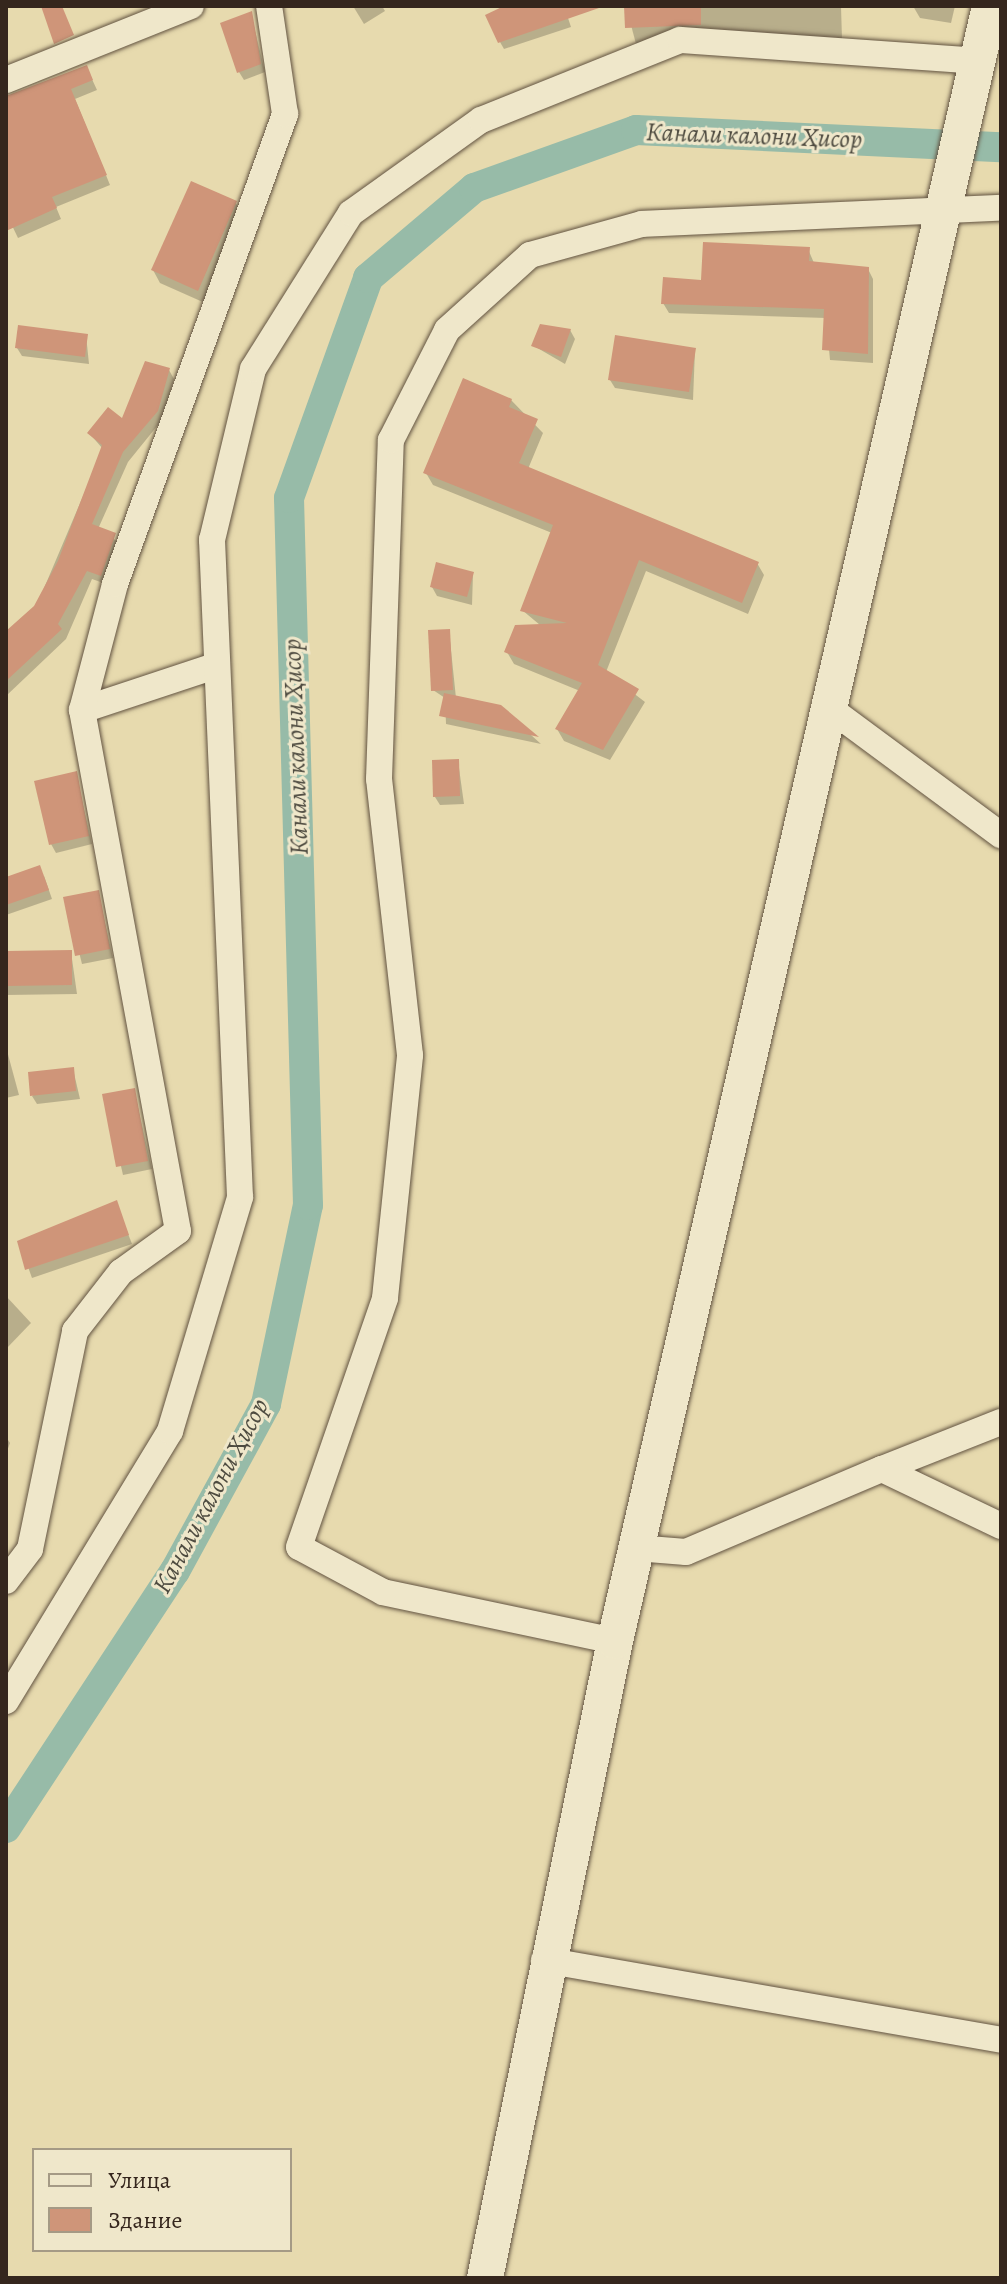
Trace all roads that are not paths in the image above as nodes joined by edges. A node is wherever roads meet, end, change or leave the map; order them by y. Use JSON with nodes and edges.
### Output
{"nodes":[{"id":1,"x":191,"y":6,"type":"edge"},
{"id":2,"x":269,"y":6,"type":"edge"},
{"id":3,"x":993,"y":12,"type":"edge"},
{"id":4,"x":977,"y":61,"type":"junction"},
{"id":5,"x":6,"y":80,"type":"edge"},
{"id":6,"x":949,"y":206,"type":"junction"},
{"id":7,"x":1001,"y":208,"type":"edge"},
{"id":8,"x":215,"y":666,"type":"junction"},
{"id":9,"x":825,"y":705,"type":"junction"},
{"id":10,"x":82,"y":710,"type":"junction"},
{"id":11,"x":1001,"y":835,"type":"edge"},
{"id":12,"x":1001,"y":1422,"type":"edge"},
{"id":13,"x":882,"y":1469,"type":"junction"},
{"id":14,"x":1001,"y":1526,"type":"edge"},
{"id":15,"x":636,"y":1548,"type":"junction"},
{"id":16,"x":6,"y":1581,"type":"edge"},
{"id":17,"x":615,"y":1641,"type":"junction"},
{"id":18,"x":6,"y":1701,"type":"edge"},
{"id":19,"x":544,"y":1960,"type":"junction"},
{"id":20,"x":1001,"y":2040,"type":"edge"},
{"id":21,"x":485,"y":2278,"type":"edge"}],
"edges":[{"from":1,"to":5,"type":"street"},
{"from":2,"to":10,"type":"street"},
{"from":3,"to":4,"type":"main road"},
{"from":4,"to":6,"type":"main road"},
{"from":4,"to":8,"type":"street"},
{"from":6,"to":7,"type":"street"},
{"from":6,"to":9,"type":"main road"},
{"from":6,"to":17,"type":"street"},
{"from":8,"to":10,"type":"street"},
{"from":8,"to":18,"type":"street"},
{"from":9,"to":11,"type":"street"},
{"from":9,"to":15,"type":"main road"},
{"from":10,"to":16,"type":"street"},
{"from":12,"to":13,"type":"street"},
{"from":13,"to":14,"type":"street"},
{"from":13,"to":15,"type":"street"},
{"from":15,"to":17,"type":"main road"},
{"from":17,"to":19,"type":"main road"},
{"from":19,"to":20,"type":"street"},
{"from":19,"to":21,"type":"main road"}]}
